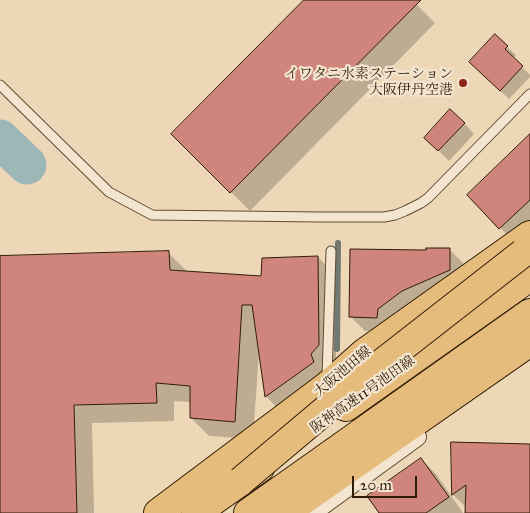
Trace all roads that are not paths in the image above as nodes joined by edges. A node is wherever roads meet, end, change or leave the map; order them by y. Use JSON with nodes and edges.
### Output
{"nodes":[{"id":1,"x":0,"y":85,"type":"edge"},
{"id":2,"x":530,"y":94,"type":"edge"},
{"id":3,"x":530,"y":235,"type":"edge"},
{"id":4,"x":530,"y":247,"type":"edge"},
{"id":5,"x":331,"y":251,"type":"dead end"},
{"id":6,"x":530,"y":270,"type":"edge"},
{"id":7,"x":530,"y":277,"type":"edge"},
{"id":8,"x":530,"y":313,"type":"edge"},
{"id":9,"x":530,"y":327,"type":"edge"},
{"id":10,"x":530,"y":342,"type":"edge"},
{"id":11,"x":364,"y":353,"type":"junction"},
{"id":12,"x":530,"y":357,"type":"edge"},
{"id":13,"x":327,"y":386,"type":"junction"},
{"id":14,"x":241,"y":481,"type":"junction"},
{"id":15,"x":158,"y":513,"type":"edge"},
{"id":16,"x":196,"y":513,"type":"edge"},
{"id":17,"x":248,"y":513,"type":"edge"},
{"id":18,"x":268,"y":513,"type":"edge"},
{"id":19,"x":285,"y":513,"type":"edge"},
{"id":20,"x":312,"y":513,"type":"edge"}],
"edges":[{"from":1,"to":2,"type":"lane"},
{"from":3,"to":11,"type":"main road","name":"大阪池田線"},
{"from":4,"to":14,"type":"main road","bridge":true},
{"from":5,"to":13,"type":"lane"},
{"from":6,"to":11,"type":"main road"},
{"from":7,"to":14,"type":"main road","name":"阪神高速11号池田線","bridge":true},
{"from":8,"to":17,"type":"main road"},
{"from":9,"to":18,"type":"main road"},
{"from":10,"to":19,"type":"main road"},
{"from":11,"to":13,"type":"main road","name":"大阪池田線"},
{"from":12,"to":20,"type":"street"},
{"from":13,"to":15,"type":"main road","name":"大阪池田線"},
{"from":14,"to":16,"type":"main road","name":"阪神高速11号池田線"}]}
